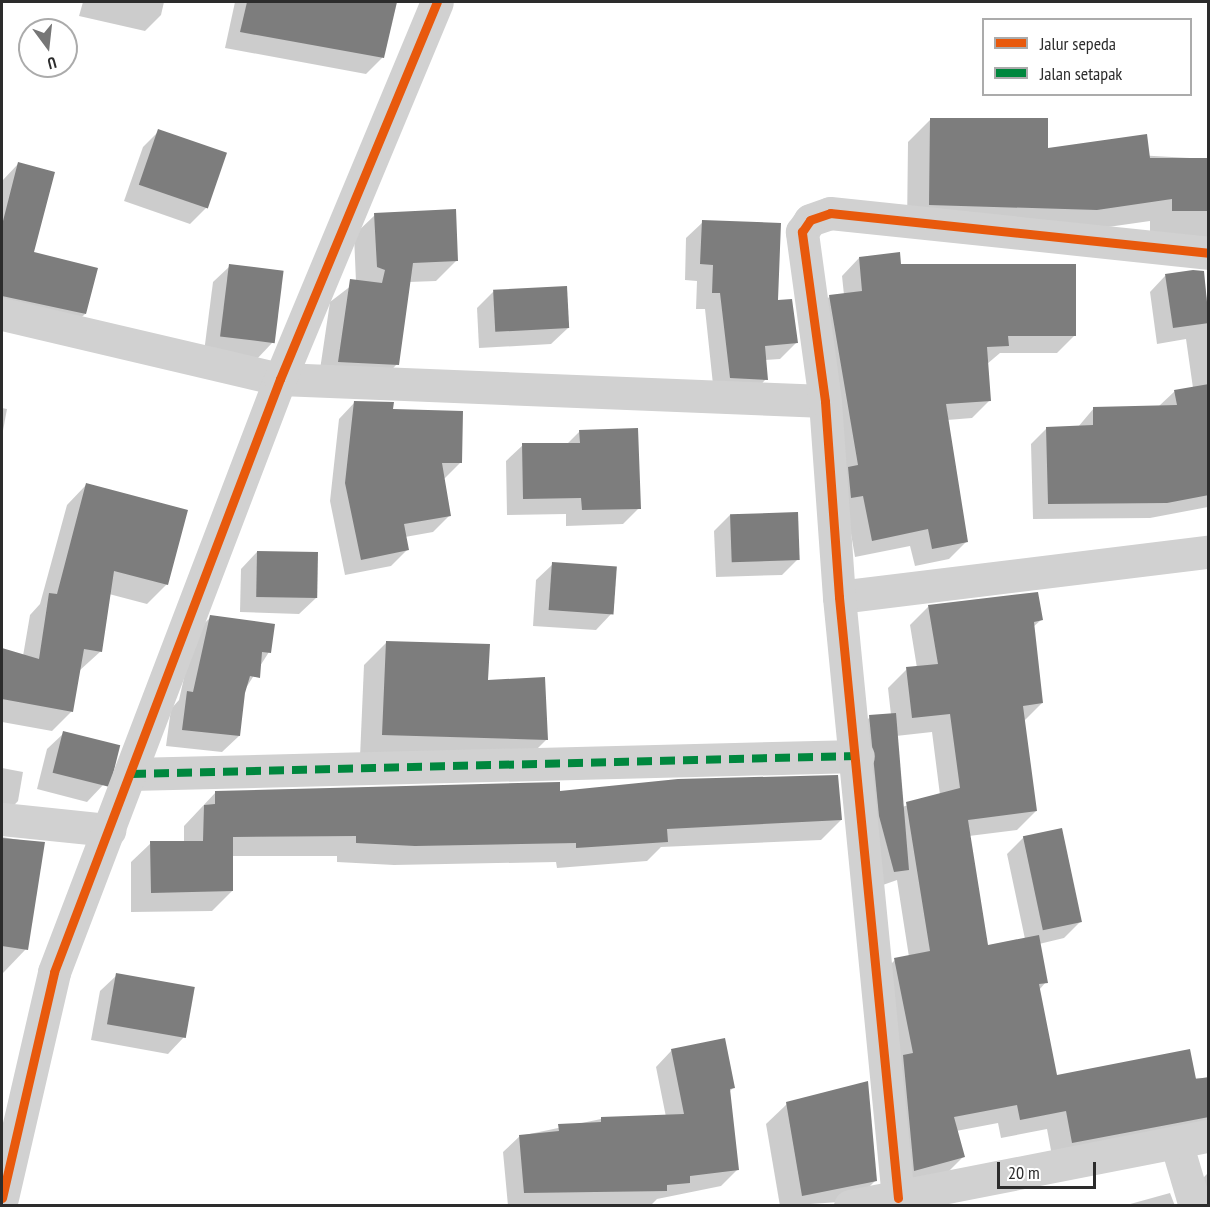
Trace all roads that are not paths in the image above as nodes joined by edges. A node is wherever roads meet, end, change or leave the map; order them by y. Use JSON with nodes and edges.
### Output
{"nodes":[{"id":1,"x":437,"y":2,"type":"edge"},
{"id":2,"x":1209,"y":253,"type":"edge"},
{"id":3,"x":2,"y":314,"type":"edge"},
{"id":4,"x":280,"y":379,"type":"junction"},
{"id":5,"x":825,"y":401,"type":"junction"},
{"id":6,"x":1209,"y":552,"type":"edge"},
{"id":7,"x":839,"y":597,"type":"junction"},
{"id":8,"x":858,"y":756,"type":"junction"},
{"id":9,"x":131,"y":774,"type":"junction"},
{"id":10,"x":2,"y":819,"type":"edge"},
{"id":11,"x":109,"y":830,"type":"junction"},
{"id":12,"x":1209,"y":1136,"type":"edge"},
{"id":13,"x":1176,"y":1142,"type":"junction"},
{"id":14,"x":2,"y":1198,"type":"edge"},
{"id":15,"x":898,"y":1198,"type":"junction"},
{"id":16,"x":850,"y":1206,"type":"edge"},
{"id":17,"x":1195,"y":1206,"type":"edge"}],
"edges":[{"from":1,"to":4,"type":"street"},
{"from":2,"to":5,"type":"street"},
{"from":3,"to":4,"type":"street"},
{"from":4,"to":5,"type":"street"},
{"from":4,"to":9,"type":"street"},
{"from":5,"to":7,"type":"street"},
{"from":6,"to":7,"type":"street"},
{"from":7,"to":8,"type":"street"},
{"from":8,"to":9,"type":"street"},
{"from":8,"to":15,"type":"street"},
{"from":9,"to":11,"type":"street"},
{"from":10,"to":11,"type":"street"},
{"from":11,"to":14,"type":"street"},
{"from":12,"to":13,"type":"street"},
{"from":13,"to":15,"type":"street"},
{"from":13,"to":17,"type":"street"},
{"from":15,"to":16,"type":"street"}]}
